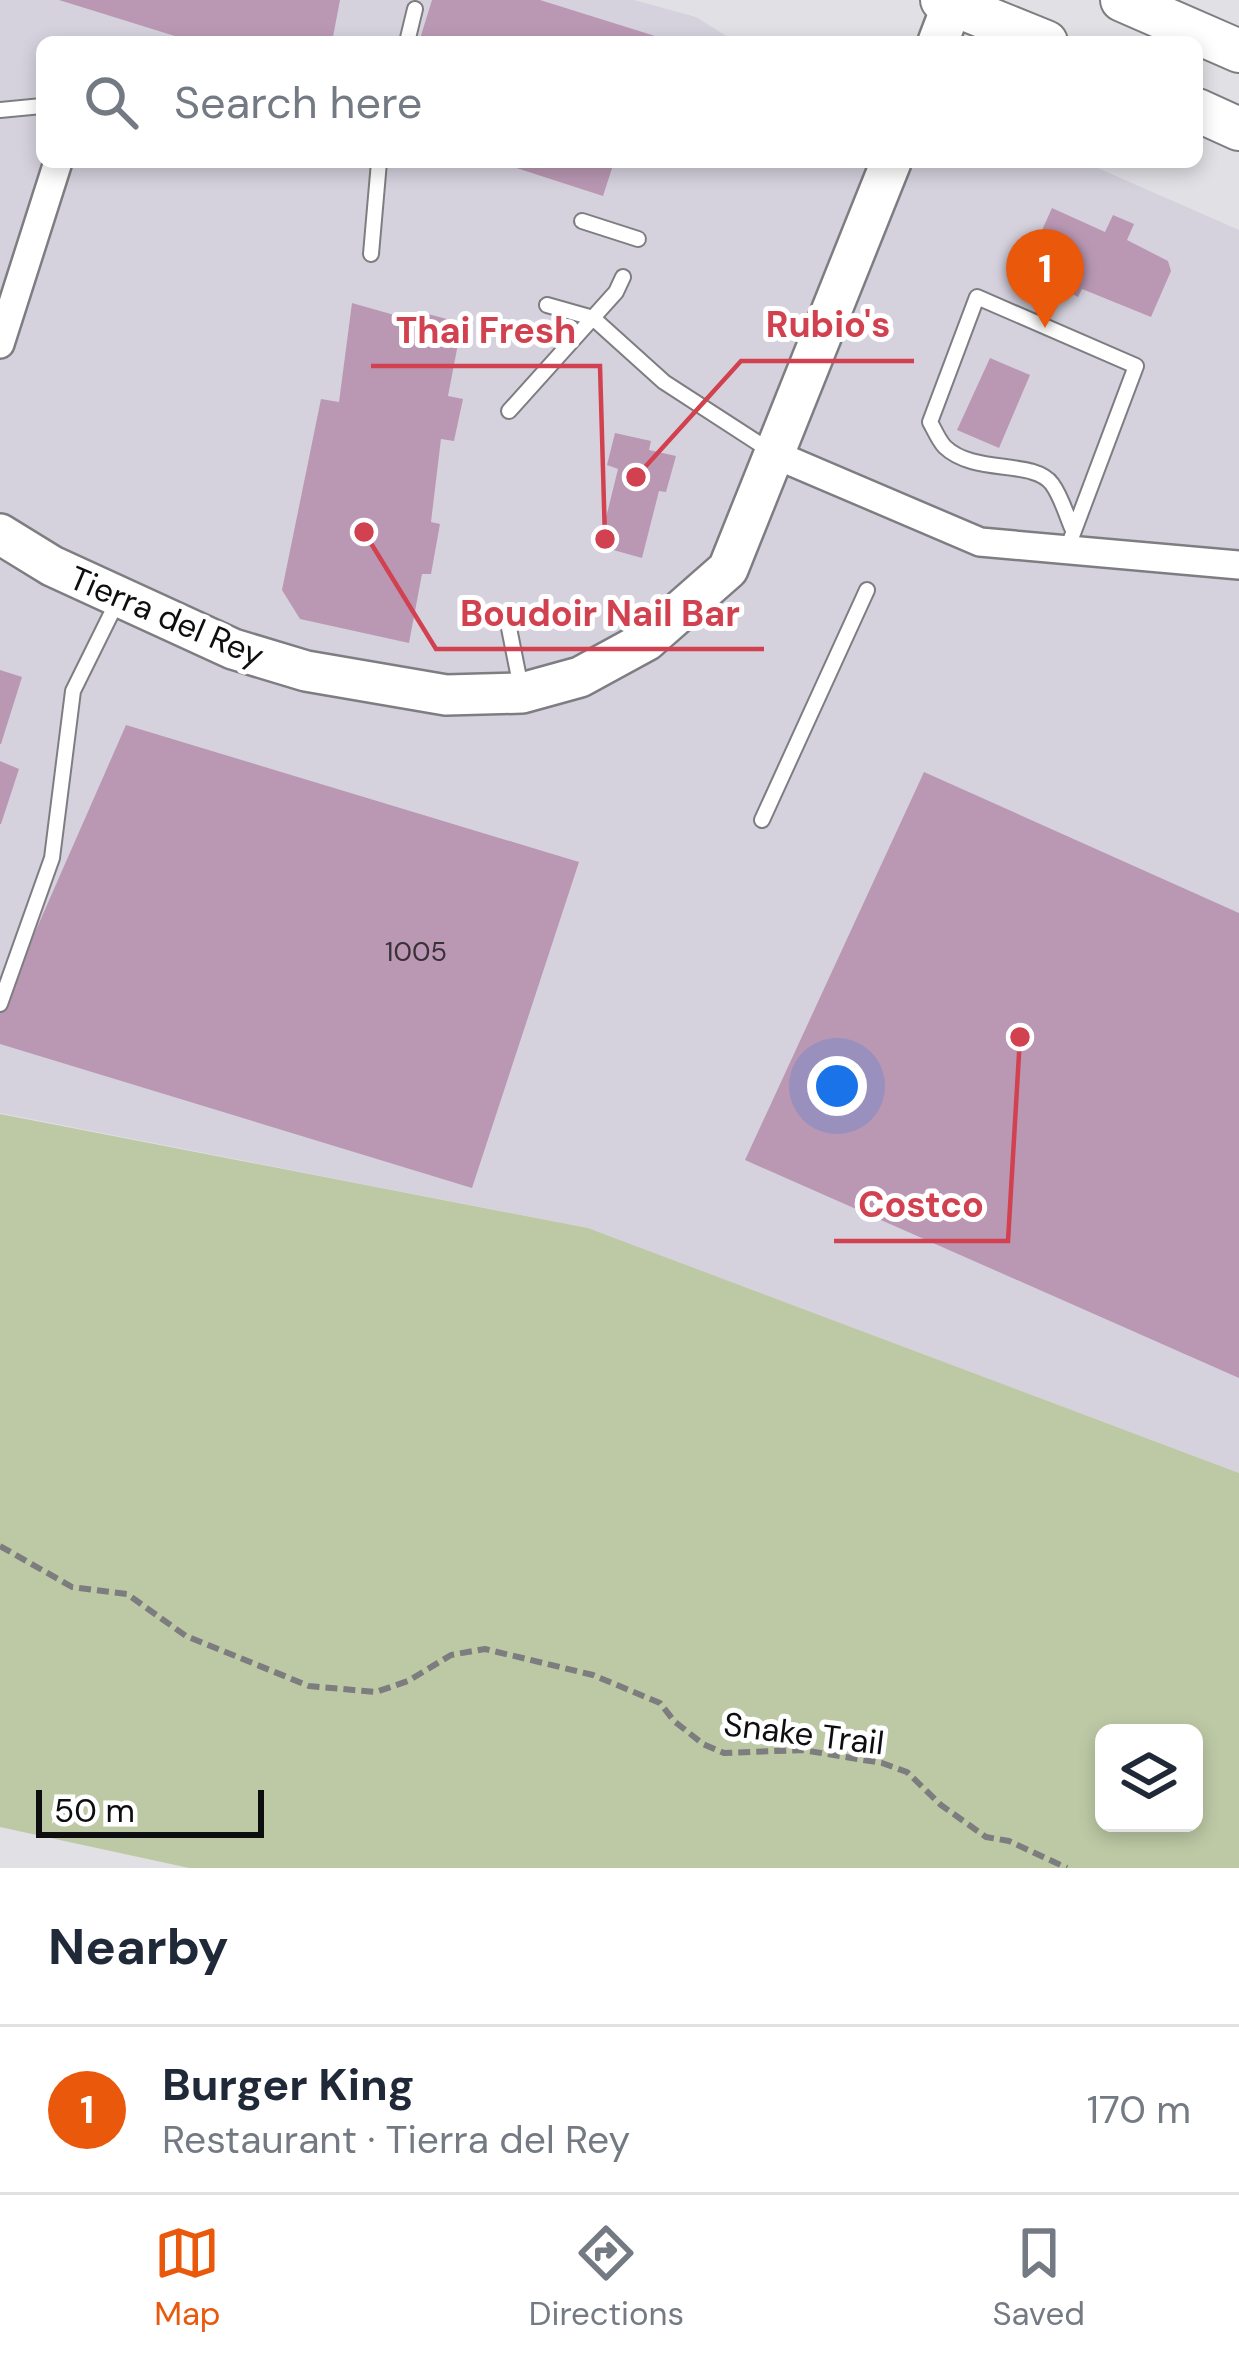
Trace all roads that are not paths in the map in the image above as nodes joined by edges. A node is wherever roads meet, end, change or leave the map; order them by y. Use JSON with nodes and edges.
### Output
{"nodes":[{"id":1,"x":1122,"y":0,"type":"edge"},
{"id":2,"x":415,"y":9,"type":"dead end"},
{"id":3,"x":947,"y":11,"type":"edge"},
{"id":4,"x":408,"y":36,"type":"edge"},
{"id":5,"x":1027,"y":36,"type":"edge"},
{"id":6,"x":1239,"y":51,"type":"edge"},
{"id":7,"x":36,"y":107,"type":"edge"},
{"id":8,"x":0,"y":110,"type":"edge"},
{"id":9,"x":1203,"y":113,"type":"edge"},
{"id":10,"x":1239,"y":129,"type":"edge"},
{"id":11,"x":56,"y":168,"type":"edge"},
{"id":12,"x":378,"y":168,"type":"edge"},
{"id":13,"x":889,"y":168,"type":"edge"},
{"id":14,"x":582,"y":221,"type":"dead end"},
{"id":15,"x":638,"y":239,"type":"dead end"},
{"id":16,"x":371,"y":254,"type":"dead end"},
{"id":17,"x":622,"y":278,"type":"dead end"},
{"id":18,"x":547,"y":305,"type":"dead end"},
{"id":19,"x":593,"y":318,"type":"junction"},
{"id":20,"x":0,"y":344,"type":"edge"},
{"id":21,"x":509,"y":411,"type":"dead end"},
{"id":22,"x":776,"y":455,"type":"junction"},
{"id":23,"x":0,"y":534,"type":"edge"},
{"id":24,"x":1069,"y":540,"type":"junction"},
{"id":25,"x":1239,"y":565,"type":"edge"},
{"id":26,"x":867,"y":590,"type":"dead end"},
{"id":27,"x":119,"y":598,"type":"junction"},
{"id":28,"x":506,"y":613,"type":"dead end"},
{"id":29,"x":522,"y":693,"type":"junction"},
{"id":30,"x":762,"y":820,"type":"dead end"},
{"id":31,"x":0,"y":1004,"type":"edge"}],
"edges":[{"from":1,"to":6,"type":"main road"},
{"from":2,"to":4,"type":"lane"},
{"from":3,"to":5,"type":"main road"},
{"from":7,"to":8,"type":"lane"},
{"from":9,"to":10,"type":"main road"},
{"from":11,"to":20,"type":"street"},
{"from":12,"to":16,"type":"lane"},
{"from":13,"to":22,"type":"street","name":"Tierra del Rey"},
{"from":14,"to":15,"type":"lane"},
{"from":17,"to":19,"type":"lane"},
{"from":18,"to":19,"type":"lane"},
{"from":19,"to":21,"type":"lane"},
{"from":19,"to":22,"type":"lane"},
{"from":22,"to":24,"type":"street"},
{"from":22,"to":29,"type":"street","name":"Tierra del Rey"},
{"from":23,"to":27,"type":"street","name":"Tierra del Rey"},
{"from":24,"to":24,"type":"lane"},
{"from":24,"to":25,"type":"street"},
{"from":26,"to":30,"type":"lane"},
{"from":27,"to":29,"type":"street","name":"Tierra del Rey"},
{"from":27,"to":31,"type":"lane"},
{"from":28,"to":29,"type":"lane"}]}
